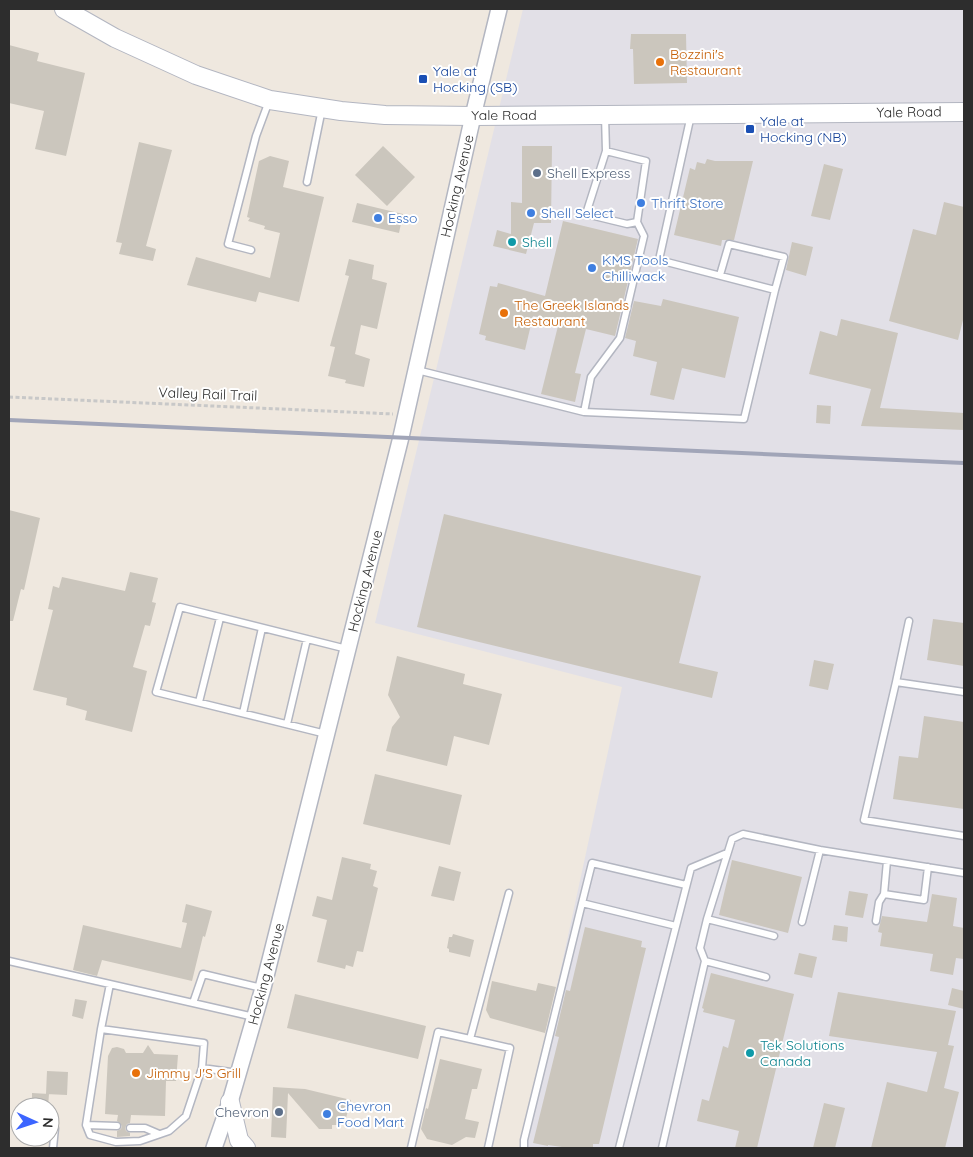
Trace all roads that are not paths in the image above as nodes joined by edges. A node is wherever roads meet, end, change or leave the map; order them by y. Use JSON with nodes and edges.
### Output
{"nodes":[{"id":1,"x":64,"y":9,"type":"edge"},
{"id":2,"x":499,"y":9,"type":"edge"},
{"id":3,"x":270,"y":100,"type":"junction"},
{"id":4,"x":322,"y":108,"type":"junction"},
{"id":5,"x":956,"y":112,"type":"edge"},
{"id":6,"x":691,"y":114,"type":"junction"},
{"id":7,"x":605,"y":115,"type":"junction"},
{"id":8,"x":473,"y":116,"type":"junction"},
{"id":9,"x":964,"y":126,"type":"edge"},
{"id":10,"x":606,"y":151,"type":"junction"},
{"id":11,"x":307,"y":182,"type":"dead end"},
{"id":12,"x":638,"y":222,"type":"junction"},
{"id":13,"x":251,"y":250,"type":"dead end"},
{"id":14,"x":720,"y":275,"type":"junction"},
{"id":15,"x":776,"y":290,"type":"junction"},
{"id":16,"x":416,"y":370,"type":"junction"},
{"id":17,"x":584,"y":412,"type":"junction"},
{"id":18,"x":220,"y":618,"type":"junction"},
{"id":19,"x":909,"y":621,"type":"dead end"},
{"id":20,"x":262,"y":628,"type":"junction"},
{"id":21,"x":307,"y":639,"type":"junction"},
{"id":22,"x":348,"y":650,"type":"junction"},
{"id":23,"x":896,"y":682,"type":"junction"},
{"id":24,"x":964,"y":692,"type":"edge"},
{"id":25,"x":199,"y":702,"type":"junction"},
{"id":26,"x":243,"y":713,"type":"junction"},
{"id":27,"x":287,"y":724,"type":"junction"},
{"id":28,"x":327,"y":734,"type":"junction"},
{"id":29,"x":964,"y":836,"type":"edge"},
{"id":30,"x":820,"y":850,"type":"junction"},
{"id":31,"x":727,"y":853,"type":"junction"},
{"id":32,"x":887,"y":861,"type":"junction"},
{"id":33,"x":928,"y":867,"type":"junction"},
{"id":34,"x":964,"y":873,"type":"edge"},
{"id":35,"x":686,"y":885,"type":"junction"},
{"id":36,"x":509,"y":893,"type":"dead end"},
{"id":37,"x":884,"y":894,"type":"junction"},
{"id":38,"x":582,"y":903,"type":"junction"},
{"id":39,"x":707,"y":918,"type":"junction"},
{"id":40,"x":876,"y":921,"type":"dead end"},
{"id":41,"x":802,"y":922,"type":"dead end"},
{"id":42,"x":676,"y":926,"type":"junction"},
{"id":43,"x":774,"y":936,"type":"dead end"},
{"id":44,"x":9,"y":960,"type":"edge"},
{"id":45,"x":705,"y":961,"type":"junction"},
{"id":46,"x":766,"y":977,"type":"dead end"},
{"id":47,"x":110,"y":984,"type":"junction"},
{"id":48,"x":263,"y":988,"type":"junction"},
{"id":49,"x":193,"y":1003,"type":"junction"},
{"id":50,"x":255,"y":1017,"type":"junction"},
{"id":51,"x":101,"y":1029,"type":"junction"},
{"id":52,"x":470,"y":1039,"type":"junction"},
{"id":53,"x":202,"y":1068,"type":"junction"},
{"id":54,"x":239,"y":1073,"type":"junction"},
{"id":55,"x":230,"y":1102,"type":"junction"},
{"id":56,"x":86,"y":1125,"type":"junction"},
{"id":57,"x":117,"y":1126,"type":"dead end"},
{"id":58,"x":130,"y":1128,"type":"dead end"},
{"id":59,"x":160,"y":1134,"type":"junction"},
{"id":60,"x":214,"y":1148,"type":"edge"},
{"id":61,"x":246,"y":1148,"type":"edge"},
{"id":62,"x":411,"y":1148,"type":"edge"},
{"id":63,"x":488,"y":1148,"type":"edge"},
{"id":64,"x":524,"y":1148,"type":"edge"},
{"id":65,"x":620,"y":1148,"type":"edge"},
{"id":66,"x":662,"y":1148,"type":"edge"}],
"edges":[{"from":1,"to":3,"type":"main road","name":"Yale Road"},
{"from":2,"to":8,"type":"street","name":"Hocking Avenue"},
{"from":3,"to":4,"type":"main road","name":"Yale Road"},
{"from":3,"to":13,"type":"lane"},
{"from":4,"to":8,"type":"main road","name":"Yale Road"},
{"from":4,"to":11,"type":"lane"},
{"from":5,"to":6,"type":"main road","name":"Yale Road"},
{"from":5,"to":9,"type":"main road"},
{"from":6,"to":7,"type":"main road","name":"Yale Road"},
{"from":6,"to":14,"type":"lane"},
{"from":7,"to":8,"type":"main road","name":"Yale Road"},
{"from":7,"to":10,"type":"lane"},
{"from":8,"to":16,"type":"street","name":"Hocking Avenue"},
{"from":10,"to":12,"type":"lane"},
{"from":10,"to":12,"type":"lane"},
{"from":12,"to":17,"type":"lane"},
{"from":14,"to":15,"type":"lane"},
{"from":14,"to":15,"type":"lane"},
{"from":15,"to":17,"type":"lane"},
{"from":16,"to":17,"type":"lane"},
{"from":16,"to":22,"type":"street","name":"Hocking Avenue"},
{"from":18,"to":20,"type":"lane"},
{"from":18,"to":25,"type":"lane"},
{"from":18,"to":25,"type":"lane"},
{"from":19,"to":23,"type":"lane"},
{"from":20,"to":21,"type":"lane"},
{"from":20,"to":26,"type":"lane"},
{"from":21,"to":22,"type":"lane"},
{"from":21,"to":27,"type":"lane"},
{"from":22,"to":28,"type":"street","name":"Hocking Avenue"},
{"from":23,"to":24,"type":"lane"},
{"from":23,"to":29,"type":"lane"},
{"from":25,"to":26,"type":"lane"},
{"from":26,"to":27,"type":"lane"},
{"from":27,"to":28,"type":"lane"},
{"from":28,"to":48,"type":"street","name":"Hocking Avenue"},
{"from":30,"to":31,"type":"lane"},
{"from":30,"to":32,"type":"lane"},
{"from":30,"to":41,"type":"lane"},
{"from":31,"to":35,"type":"lane"},
{"from":31,"to":39,"type":"lane"},
{"from":32,"to":33,"type":"lane"},
{"from":32,"to":37,"type":"lane"},
{"from":33,"to":34,"type":"lane"},
{"from":33,"to":37,"type":"lane"},
{"from":35,"to":38,"type":"lane"},
{"from":35,"to":42,"type":"lane"},
{"from":36,"to":52,"type":"lane"},
{"from":37,"to":40,"type":"lane"},
{"from":38,"to":42,"type":"lane"},
{"from":38,"to":64,"type":"lane"},
{"from":39,"to":43,"type":"lane"},
{"from":39,"to":45,"type":"lane"},
{"from":42,"to":65,"type":"lane"},
{"from":44,"to":47,"type":"lane"},
{"from":45,"to":46,"type":"lane"},
{"from":45,"to":66,"type":"lane"},
{"from":47,"to":49,"type":"lane"},
{"from":47,"to":51,"type":"lane"},
{"from":48,"to":49,"type":"lane"},
{"from":48,"to":50,"type":"street","name":"Hocking Avenue"},
{"from":49,"to":50,"type":"lane"},
{"from":50,"to":54,"type":"street","name":"Hocking Avenue"},
{"from":51,"to":53,"type":"lane"},
{"from":51,"to":56,"type":"lane"},
{"from":52,"to":62,"type":"lane"},
{"from":52,"to":63,"type":"lane"},
{"from":53,"to":54,"type":"lane"},
{"from":53,"to":59,"type":"lane"},
{"from":54,"to":55,"type":"street","name":"Hocking Avenue"},
{"from":55,"to":60,"type":"street","name":"Hocking Avenue"},
{"from":55,"to":61,"type":"main road"},
{"from":56,"to":57,"type":"lane"},
{"from":56,"to":59,"type":"lane"},
{"from":58,"to":59,"type":"lane"}]}
